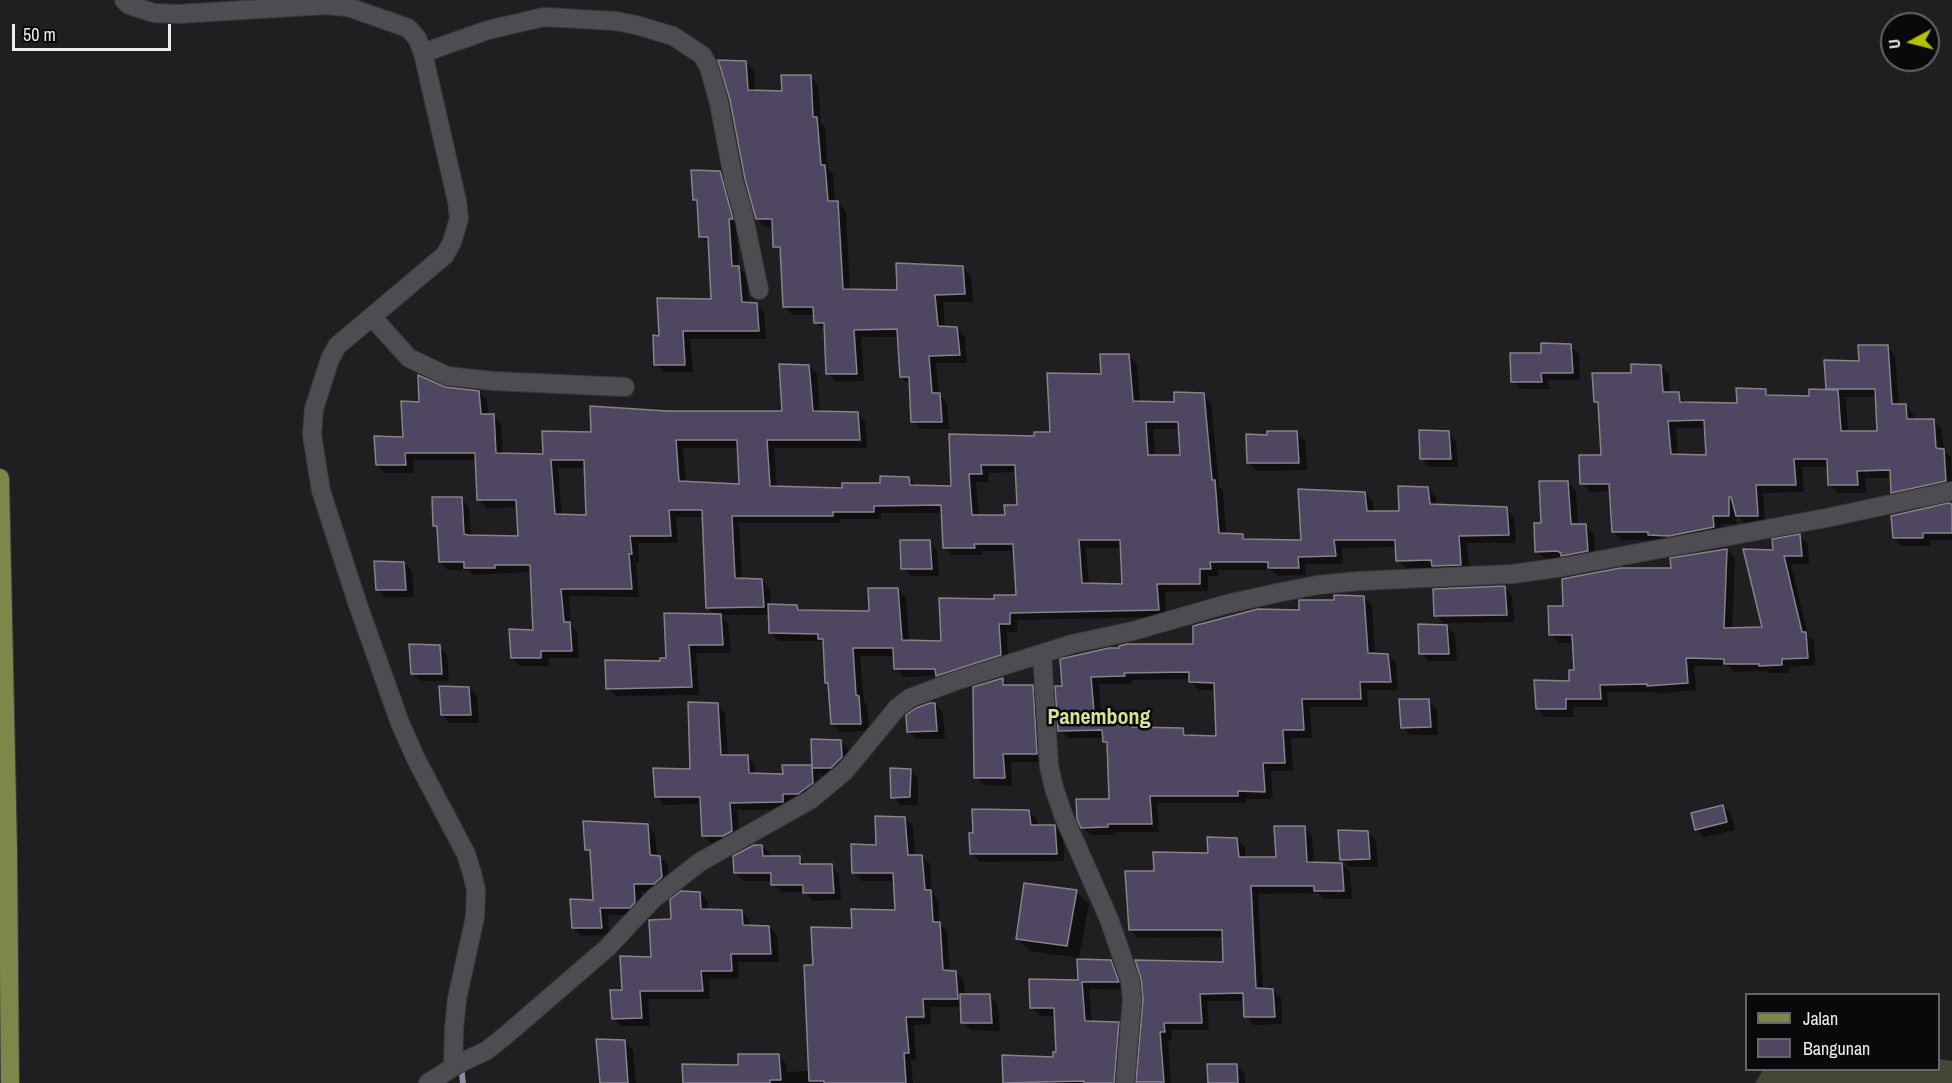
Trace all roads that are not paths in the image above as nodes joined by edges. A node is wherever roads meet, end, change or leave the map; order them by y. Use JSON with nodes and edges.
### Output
{"nodes":[{"id":1,"x":124,"y":0,"type":"edge"},
{"id":2,"x":433,"y":50,"type":"junction"},
{"id":3,"x":759,"y":290,"type":"dead end"},
{"id":4,"x":373,"y":318,"type":"junction"},
{"id":5,"x":625,"y":387,"type":"dead end"},
{"id":6,"x":0,"y":478,"type":"edge"},
{"id":7,"x":1952,"y":491,"type":"edge"},
{"id":8,"x":1042,"y":654,"type":"junction"},
{"id":9,"x":456,"y":1065,"type":"junction"},
{"id":10,"x":10,"y":1083,"type":"edge"},
{"id":11,"x":428,"y":1083,"type":"edge"},
{"id":12,"x":1125,"y":1083,"type":"edge"}],
"edges":[{"from":1,"to":2,"type":"street"},
{"from":2,"to":3,"type":"street"},
{"from":2,"to":4,"type":"street"},
{"from":4,"to":5,"type":"street"},
{"from":4,"to":9,"type":"street"},
{"from":6,"to":10,"type":"main road"},
{"from":7,"to":8,"type":"street"},
{"from":8,"to":9,"type":"street"},
{"from":8,"to":12,"type":"street"},
{"from":9,"to":11,"type":"street"}]}
